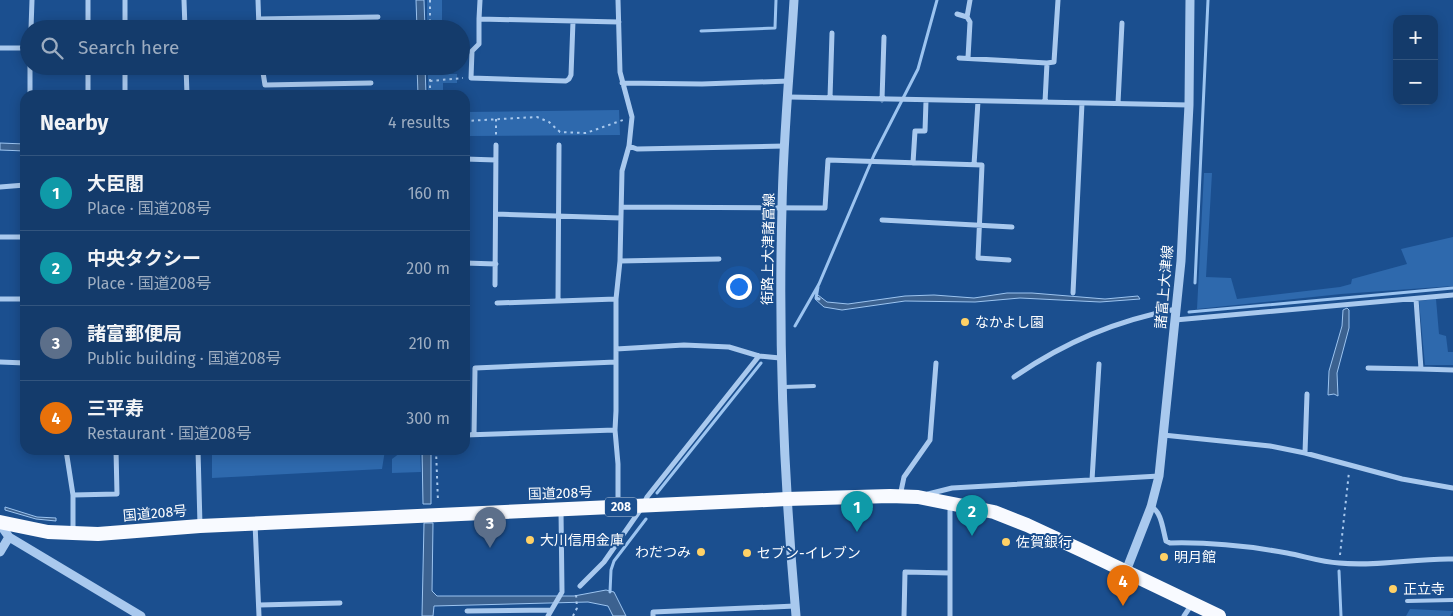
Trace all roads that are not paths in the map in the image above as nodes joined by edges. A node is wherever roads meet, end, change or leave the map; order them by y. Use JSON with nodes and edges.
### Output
{"nodes":[{"id":1,"x":32,"y":0,"type":"edge"},
{"id":2,"x":88,"y":0,"type":"edge"},
{"id":3,"x":125,"y":0,"type":"edge"},
{"id":4,"x":184,"y":0,"type":"edge"},
{"id":5,"x":258,"y":0,"type":"edge"},
{"id":6,"x":480,"y":0,"type":"edge"},
{"id":7,"x":618,"y":0,"type":"edge"},
{"id":8,"x":794,"y":0,"type":"edge"},
{"id":9,"x":970,"y":0,"type":"edge"},
{"id":10,"x":1058,"y":0,"type":"edge"},
{"id":11,"x":1190,"y":0,"type":"edge"},
{"id":12,"x":956,"y":14,"type":"dead end"},
{"id":13,"x":378,"y":17,"type":"dead end"},
{"id":14,"x":967,"y":17,"type":"junction"},
{"id":15,"x":480,"y":18,"type":"junction"},
{"id":16,"x":259,"y":19,"type":"joint"},
{"id":17,"x":31,"y":20,"type":"edge"},
{"id":18,"x":88,"y":20,"type":"edge"},
{"id":19,"x":125,"y":20,"type":"edge"},
{"id":20,"x":185,"y":20,"type":"edge"},
{"id":21,"x":573,"y":21,"type":"junction"},
{"id":22,"x":619,"y":22,"type":"junction"},
{"id":23,"x":1122,"y":23,"type":"dead end"},
{"id":24,"x":832,"y":33,"type":"dead end"},
{"id":25,"x":884,"y":37,"type":"dead end"},
{"id":26,"x":0,"y":48,"type":"edge"},
{"id":27,"x":20,"y":48,"type":"edge"},
{"id":28,"x":959,"y":58,"type":"dead end"},
{"id":29,"x":968,"y":58,"type":"junction"},
{"id":30,"x":1047,"y":63,"type":"junction"},
{"id":31,"x":30,"y":75,"type":"edge"},
{"id":32,"x":88,"y":75,"type":"edge"},
{"id":33,"x":125,"y":75,"type":"edge"},
{"id":34,"x":186,"y":75,"type":"edge"},
{"id":35,"x":263,"y":75,"type":"edge"},
{"id":36,"x":790,"y":81,"type":"junction"},
{"id":37,"x":371,"y":83,"type":"dead end"},
{"id":38,"x":622,"y":83,"type":"junction"},
{"id":39,"x":30,"y":90,"type":"edge"},
{"id":40,"x":88,"y":90,"type":"edge"},
{"id":41,"x":125,"y":90,"type":"edge"},
{"id":42,"x":187,"y":90,"type":"edge"},
{"id":43,"x":788,"y":97,"type":"junction"},
{"id":44,"x":830,"y":98,"type":"junction"},
{"id":45,"x":882,"y":100,"type":"junction"},
{"id":46,"x":926,"y":100,"type":"junction"},
{"id":47,"x":978,"y":101,"type":"junction"},
{"id":48,"x":1045,"y":102,"type":"junction"},
{"id":49,"x":1082,"y":103,"type":"junction"},
{"id":50,"x":1118,"y":104,"type":"junction"},
{"id":51,"x":1188,"y":104,"type":"junction"},
{"id":52,"x":496,"y":145,"type":"road end"},
{"id":53,"x":559,"y":145,"type":"dead end"},
{"id":54,"x":629,"y":146,"type":"junction"},
{"id":55,"x":785,"y":146,"type":"junction"},
{"id":56,"x":470,"y":159,"type":"edge"},
{"id":57,"x":496,"y":160,"type":"junction"},
{"id":58,"x":914,"y":163,"type":"junction"},
{"id":59,"x":974,"y":165,"type":"junction"},
{"id":60,"x":20,"y":185,"type":"edge"},
{"id":61,"x":0,"y":187,"type":"edge"},
{"id":62,"x":782,"y":206,"type":"junction"},
{"id":63,"x":622,"y":207,"type":"junction"},
{"id":64,"x":496,"y":214,"type":"junction"},
{"id":65,"x":558,"y":216,"type":"junction"},
{"id":66,"x":621,"y":218,"type":"junction"},
{"id":67,"x":882,"y":220,"type":"dead end"},
{"id":68,"x":979,"y":226,"type":"junction"},
{"id":69,"x":1012,"y":227,"type":"dead end"},
{"id":70,"x":0,"y":237,"type":"edge"},
{"id":71,"x":20,"y":238,"type":"edge"},
{"id":72,"x":719,"y":259,"type":"dead end"},
{"id":73,"x":1010,"y":260,"type":"dead end"},
{"id":74,"x":620,"y":261,"type":"junction"},
{"id":75,"x":470,"y":263,"type":"edge"},
{"id":76,"x":496,"y":264,"type":"junction"},
{"id":77,"x":496,"y":285,"type":"dead end"},
{"id":78,"x":1073,"y":293,"type":"dead end"},
{"id":79,"x":1453,"y":295,"type":"edge"},
{"id":80,"x":1416,"y":298,"type":"junction"},
{"id":81,"x":0,"y":299,"type":"edge"},
{"id":82,"x":20,"y":299,"type":"edge"},
{"id":83,"x":616,"y":299,"type":"junction"},
{"id":84,"x":558,"y":301,"type":"junction"},
{"id":85,"x":497,"y":303,"type":"dead end"},
{"id":86,"x":1176,"y":308,"type":"junction"},
{"id":87,"x":1175,"y":320,"type":"junction"},
{"id":88,"x":616,"y":349,"type":"junction"},
{"id":89,"x":759,"y":356,"type":"junction"},
{"id":90,"x":780,"y":358,"type":"junction"},
{"id":91,"x":0,"y":362,"type":"edge"},
{"id":92,"x":616,"y":362,"type":"junction"},
{"id":93,"x":20,"y":363,"type":"edge"},
{"id":94,"x":936,"y":363,"type":"dead end"},
{"id":95,"x":1099,"y":364,"type":"dead end"},
{"id":96,"x":1368,"y":368,"type":"dead end"},
{"id":97,"x":1421,"y":369,"type":"junction"},
{"id":98,"x":1453,"y":370,"type":"edge"},
{"id":99,"x":1014,"y":377,"type":"dead end"},
{"id":100,"x":814,"y":386,"type":"dead end"},
{"id":101,"x":781,"y":387,"type":"junction"},
{"id":102,"x":1307,"y":394,"type":"dead end"},
{"id":103,"x":614,"y":430,"type":"junction"},
{"id":104,"x":470,"y":435,"type":"edge"},
{"id":105,"x":474,"y":435,"type":"junction"},
{"id":106,"x":1163,"y":435,"type":"junction"},
{"id":107,"x":1305,"y":453,"type":"junction"},
{"id":108,"x":67,"y":455,"type":"edge"},
{"id":109,"x":116,"y":455,"type":"edge"},
{"id":110,"x":198,"y":455,"type":"edge"},
{"id":111,"x":1159,"y":476,"type":"junction"},
{"id":112,"x":1092,"y":480,"type":"junction"},
{"id":113,"x":1453,"y":488,"type":"edge"},
{"id":114,"x":73,"y":495,"type":"junction"},
{"id":115,"x":900,"y":496,"type":"junction"},
{"id":116,"x":918,"y":497,"type":"junction"},
{"id":117,"x":787,"y":499,"type":"junction"},
{"id":118,"x":950,"y":502,"type":"junction"},
{"id":119,"x":643,"y":506,"type":"junction"},
{"id":120,"x":618,"y":507,"type":"junction"},
{"id":121,"x":1151,"y":507,"type":"junction"},
{"id":122,"x":560,"y":509,"type":"junction"},
{"id":123,"x":0,"y":523,"type":"edge"},
{"id":124,"x":255,"y":523,"type":"junction"},
{"id":125,"x":200,"y":526,"type":"junction"},
{"id":126,"x":73,"y":533,"type":"junction"},
{"id":127,"x":9,"y":536,"type":"junction"},
{"id":128,"x":0,"y":552,"type":"edge"},
{"id":129,"x":1453,"y":559,"type":"edge"},
{"id":130,"x":1126,"y":571,"type":"junction"},
{"id":131,"x":950,"y":573,"type":"junction"},
{"id":132,"x":578,"y":587,"type":"road end"},
{"id":133,"x":1453,"y":600,"type":"edge"},
{"id":134,"x":1407,"y":601,"type":"dead end"},
{"id":135,"x":340,"y":603,"type":"dead end"},
{"id":136,"x":259,"y":604,"type":"junction"},
{"id":137,"x":1192,"y":604,"type":"junction"},
{"id":138,"x":796,"y":606,"type":"junction"},
{"id":139,"x":552,"y":609,"type":"junction"},
{"id":140,"x":467,"y":611,"type":"dead end"},
{"id":141,"x":141,"y":616,"type":"edge"},
{"id":142,"x":259,"y":616,"type":"edge"},
{"id":143,"x":548,"y":616,"type":"edge"},
{"id":144,"x":653,"y":616,"type":"edge"},
{"id":145,"x":796,"y":616,"type":"edge"},
{"id":146,"x":904,"y":616,"type":"edge"},
{"id":147,"x":950,"y":616,"type":"edge"},
{"id":148,"x":1184,"y":616,"type":"edge"},
{"id":149,"x":1219,"y":616,"type":"edge"}],
"edges":[{"from":1,"to":17,"type":"street"},
{"from":2,"to":18,"type":"street"},
{"from":3,"to":19,"type":"street"},
{"from":4,"to":20,"type":"street"},
{"from":5,"to":16,"type":"street"},
{"from":6,"to":15,"type":"street"},
{"from":7,"to":22,"type":"street"},
{"from":8,"to":36,"type":"street","name":"街路上大津諸富線"},
{"from":9,"to":14,"type":"street"},
{"from":10,"to":30,"type":"street"},
{"from":11,"to":51,"type":"street","name":"諸富上大津線"},
{"from":12,"to":14,"type":"street"},
{"from":13,"to":16,"type":"street"},
{"from":14,"to":29,"type":"street"},
{"from":15,"to":21,"type":"street"},
{"from":15,"to":21,"type":"street"},
{"from":21,"to":22,"type":"street"},
{"from":22,"to":38,"type":"street"},
{"from":23,"to":50,"type":"street"},
{"from":24,"to":44,"type":"street"},
{"from":25,"to":45,"type":"street"},
{"from":26,"to":27,"type":"street"},
{"from":28,"to":29,"type":"street"},
{"from":29,"to":30,"type":"street"},
{"from":30,"to":48,"type":"street"},
{"from":31,"to":39,"type":"street"},
{"from":32,"to":40,"type":"street"},
{"from":33,"to":41,"type":"street"},
{"from":34,"to":42,"type":"street"},
{"from":35,"to":37,"type":"street"},
{"from":36,"to":38,"type":"street"},
{"from":36,"to":43,"type":"street","name":"街路上大津諸富線"},
{"from":38,"to":54,"type":"street"},
{"from":43,"to":44,"type":"street"},
{"from":43,"to":55,"type":"street","name":"街路上大津諸富線"},
{"from":44,"to":45,"type":"street"},
{"from":45,"to":46,"type":"street"},
{"from":46,"to":47,"type":"street"},
{"from":46,"to":58,"type":"street"},
{"from":47,"to":48,"type":"street"},
{"from":47,"to":59,"type":"street"},
{"from":48,"to":49,"type":"street"},
{"from":49,"to":50,"type":"street"},
{"from":49,"to":78,"type":"street"},
{"from":50,"to":51,"type":"street"},
{"from":51,"to":86,"type":"street","name":"諸富上大津線"},
{"from":52,"to":57,"type":"street"},
{"from":53,"to":65,"type":"street"},
{"from":54,"to":55,"type":"street"},
{"from":54,"to":63,"type":"street"},
{"from":55,"to":62,"type":"street","name":"街路上大津諸富線"},
{"from":56,"to":57,"type":"street"},
{"from":57,"to":64,"type":"street"},
{"from":58,"to":59,"type":"street"},
{"from":58,"to":62,"type":"street"},
{"from":59,"to":68,"type":"street"},
{"from":60,"to":61,"type":"street"},
{"from":62,"to":63,"type":"street"},
{"from":62,"to":90,"type":"street","name":"街路上大津諸富線"},
{"from":63,"to":66,"type":"street"},
{"from":64,"to":65,"type":"street"},
{"from":64,"to":76,"type":"street"},
{"from":65,"to":66,"type":"street"},
{"from":65,"to":84,"type":"street"},
{"from":66,"to":74,"type":"street"},
{"from":67,"to":68,"type":"street"},
{"from":68,"to":69,"type":"street"},
{"from":68,"to":73,"type":"street"},
{"from":70,"to":71,"type":"street"},
{"from":72,"to":74,"type":"street"},
{"from":74,"to":83,"type":"street"},
{"from":75,"to":76,"type":"street"},
{"from":76,"to":77,"type":"street"},
{"from":79,"to":80,"type":"street"},
{"from":80,"to":87,"type":"street"},
{"from":80,"to":97,"type":"street"},
{"from":81,"to":82,"type":"street"},
{"from":83,"to":84,"type":"street"},
{"from":83,"to":88,"type":"street"},
{"from":84,"to":85,"type":"street"},
{"from":86,"to":87,"type":"street","name":"諸富上大津線"},
{"from":86,"to":99,"type":"street"},
{"from":87,"to":106,"type":"street","name":"諸富上大津線"},
{"from":88,"to":89,"type":"street"},
{"from":88,"to":92,"type":"street"},
{"from":89,"to":90,"type":"street"},
{"from":89,"to":119,"type":"street"},
{"from":90,"to":101,"type":"street","name":"街路上大津諸富線"},
{"from":91,"to":93,"type":"street"},
{"from":92,"to":103,"type":"street"},
{"from":92,"to":105,"type":"street"},
{"from":94,"to":115,"type":"street"},
{"from":95,"to":112,"type":"street"},
{"from":96,"to":97,"type":"street"},
{"from":97,"to":98,"type":"street"},
{"from":100,"to":101,"type":"lane"},
{"from":101,"to":117,"type":"street","name":"街路上大津諸富線"},
{"from":102,"to":107,"type":"street"},
{"from":103,"to":105,"type":"street"},
{"from":103,"to":120,"type":"street"},
{"from":104,"to":105,"type":"street"},
{"from":106,"to":107,"type":"street"},
{"from":106,"to":111,"type":"street","name":"諸富上大津線"},
{"from":107,"to":113,"type":"street"},
{"from":108,"to":114,"type":"street"},
{"from":109,"to":114,"type":"street"},
{"from":110,"to":125,"type":"street"},
{"from":111,"to":112,"type":"street"},
{"from":111,"to":121,"type":"street","name":"諸富上大津線"},
{"from":112,"to":116,"type":"street"},
{"from":114,"to":126,"type":"street"},
{"from":115,"to":116,"type":"highway","name":"国道208号","number":"208"},
{"from":115,"to":117,"type":"highway","name":"国道208号","number":"208"},
{"from":116,"to":118,"type":"highway","name":"国道208号","number":"208"},
{"from":117,"to":119,"type":"highway","name":"国道208号","number":"208"},
{"from":117,"to":138,"type":"street","name":"街路上大津諸富線"},
{"from":118,"to":130,"type":"highway","name":"国道208号","number":"208"},
{"from":118,"to":131,"type":"street"},
{"from":119,"to":120,"type":"highway","name":"国道208号","number":"208"},
{"from":119,"to":132,"type":"street"},
{"from":120,"to":122,"type":"highway","name":"国道208号","number":"208"},
{"from":121,"to":129,"type":"street"},
{"from":121,"to":130,"type":"street","name":"諸富上大津線"},
{"from":122,"to":124,"type":"highway","name":"国道208号","number":"208"},
{"from":122,"to":139,"type":"street"},
{"from":123,"to":126,"type":"highway","name":"国道208号","number":"208"},
{"from":123,"to":127,"type":"street"},
{"from":124,"to":125,"type":"highway","name":"国道208号","number":"208"},
{"from":124,"to":136,"type":"street"},
{"from":125,"to":126,"type":"highway","name":"国道208号","number":"208"},
{"from":127,"to":128,"type":"street"},
{"from":127,"to":141,"type":"street"},
{"from":130,"to":137,"type":"highway","name":"国道208号","number":"208"},
{"from":131,"to":146,"type":"street"},
{"from":131,"to":147,"type":"street"},
{"from":133,"to":134,"type":"lane"},
{"from":135,"to":136,"type":"street"},
{"from":136,"to":142,"type":"street"},
{"from":137,"to":148,"type":"street"},
{"from":137,"to":149,"type":"highway","name":"国道208号","number":"208"},
{"from":138,"to":144,"type":"street"},
{"from":138,"to":145,"type":"street","name":"街路上大津諸富線"},
{"from":139,"to":140,"type":"street"},
{"from":139,"to":143,"type":"street"}]}
